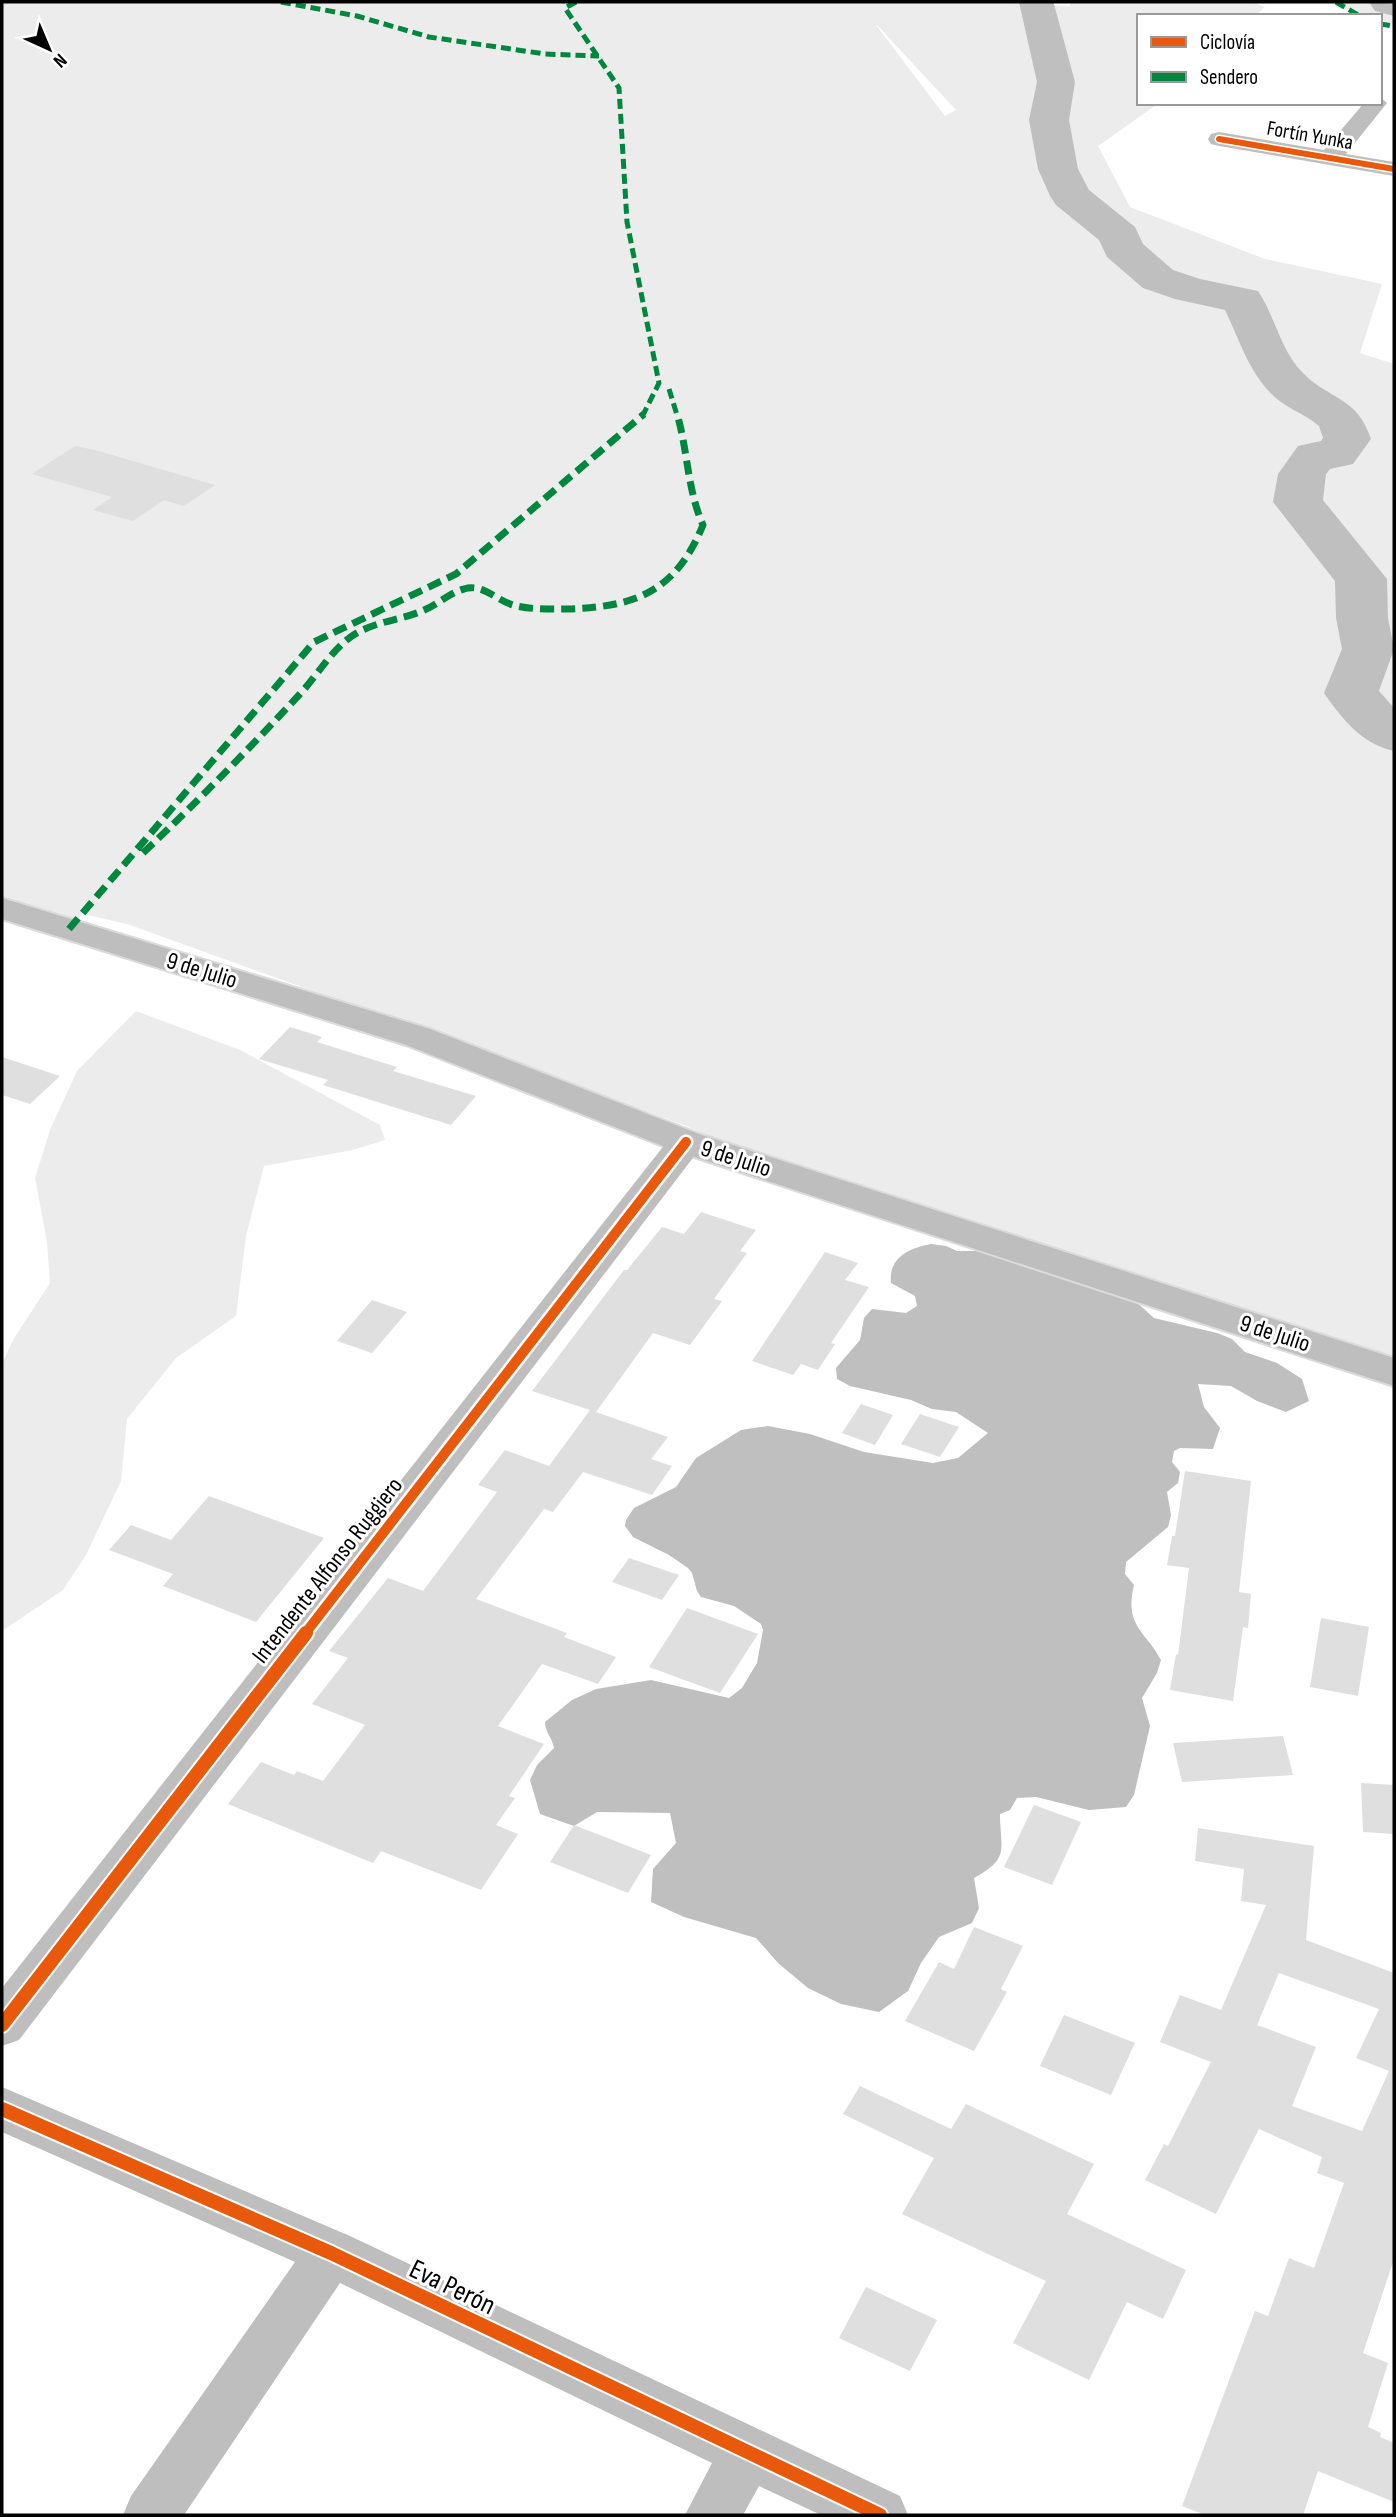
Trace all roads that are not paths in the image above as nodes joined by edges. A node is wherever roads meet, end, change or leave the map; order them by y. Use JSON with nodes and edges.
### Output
{"nodes":[{"id":1,"x":1379,"y":2,"type":"edge"},
{"id":2,"x":1394,"y":10,"type":"edge"},
{"id":3,"x":1374,"y":105,"type":"edge"},
{"id":4,"x":1219,"y":139,"type":"dead end"},
{"id":5,"x":1330,"y":158,"type":"junction"},
{"id":6,"x":1394,"y":169,"type":"edge"},
{"id":7,"x":2,"y":908,"type":"edge"},
{"id":8,"x":686,"y":1142,"type":"junction"},
{"id":9,"x":1394,"y":1372,"type":"edge"},
{"id":10,"x":2,"y":2025,"type":"edge"},
{"id":11,"x":2,"y":2109,"type":"edge"},
{"id":12,"x":331,"y":2253,"type":"junction"},
{"id":13,"x":748,"y":2452,"type":"junction"},
{"id":14,"x":151,"y":2515,"type":"edge"},
{"id":15,"x":713,"y":2515,"type":"edge"},
{"id":16,"x":880,"y":2515,"type":"edge"}],
"edges":[{"from":1,"to":2,"type":"street"},
{"from":3,"to":5,"type":"street"},
{"from":4,"to":5,"type":"street","name":"Fortín Yunka"},
{"from":5,"to":6,"type":"street","name":"Fortín Yunka"},
{"from":7,"to":8,"type":"street","name":"9 de Julio"},
{"from":8,"to":9,"type":"street","name":"9 de Julio"},
{"from":8,"to":10,"type":"street","name":"Intendente Alfonso Ruggiero"},
{"from":11,"to":12,"type":"street","name":"Eva Perón"},
{"from":12,"to":13,"type":"street","name":"Eva Perón"},
{"from":12,"to":14,"type":"street"},
{"from":13,"to":15,"type":"street"},
{"from":13,"to":16,"type":"street","name":"Eva Perón"}]}
